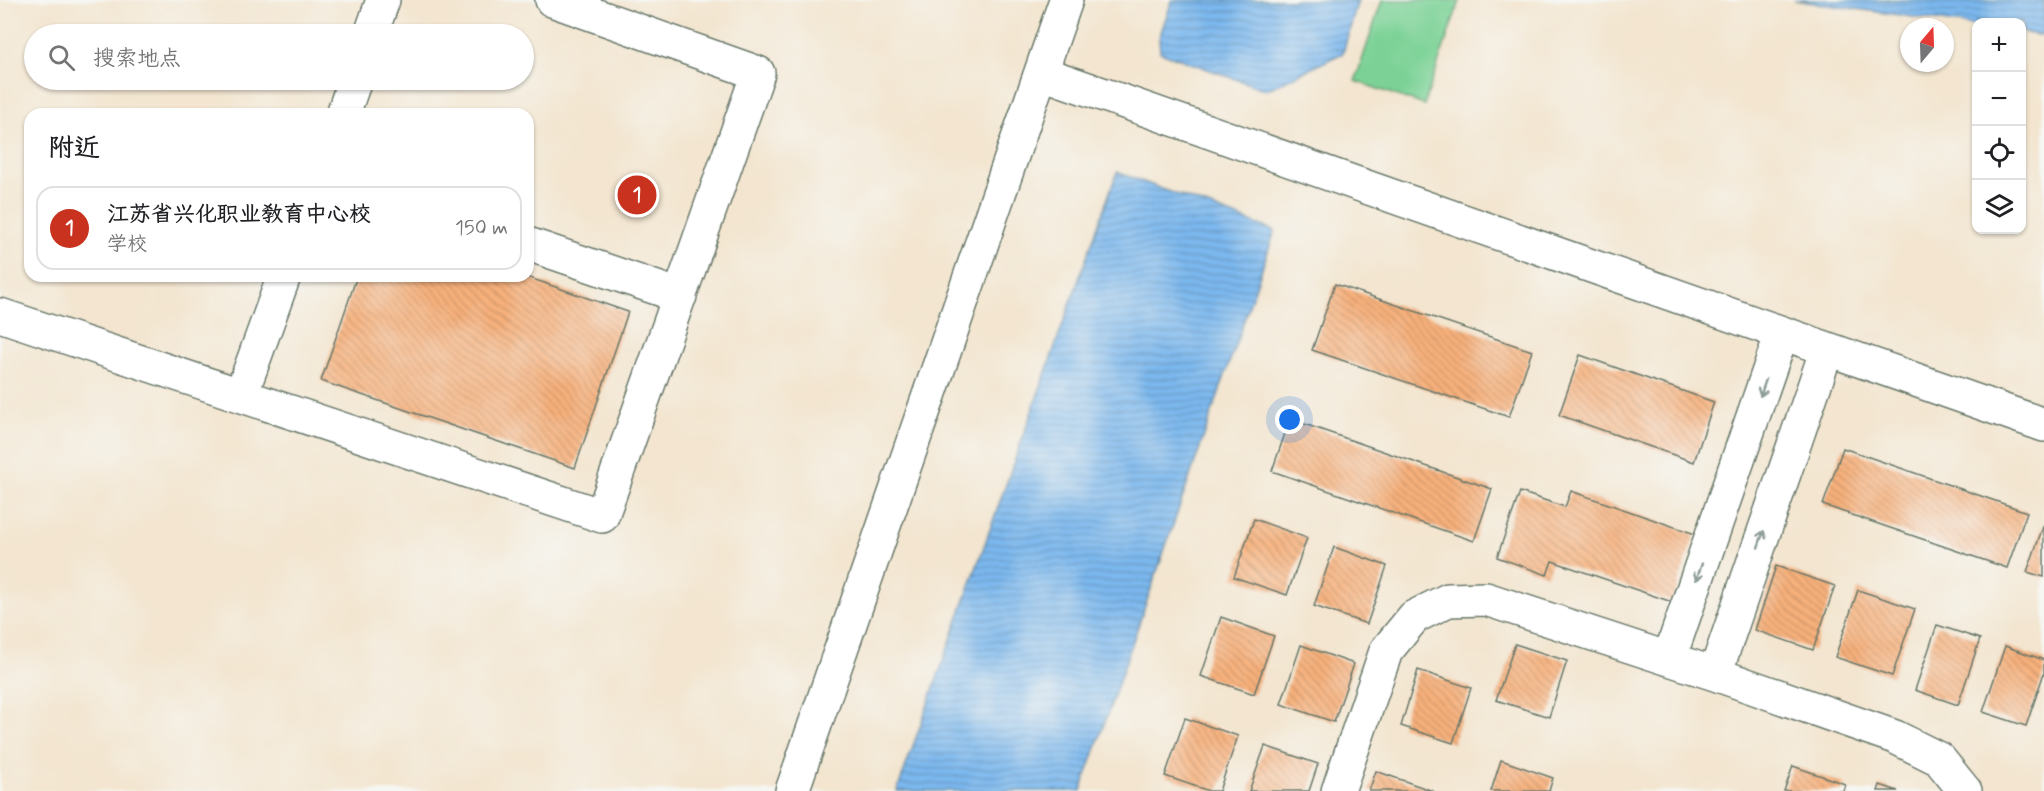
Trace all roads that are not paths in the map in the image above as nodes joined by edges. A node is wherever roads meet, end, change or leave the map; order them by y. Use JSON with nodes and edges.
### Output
{"nodes":[{"id":1,"x":383,"y":0,"type":"edge"},
{"id":2,"x":552,"y":0,"type":"edge"},
{"id":3,"x":1066,"y":0,"type":"edge"},
{"id":4,"x":375,"y":24,"type":"edge"},
{"id":5,"x":1042,"y":73,"type":"junction"},
{"id":6,"x":351,"y":90,"type":"edge"},
{"id":7,"x":345,"y":108,"type":"edge"},
{"id":8,"x":534,"y":246,"type":"edge"},
{"id":9,"x":282,"y":282,"type":"edge"},
{"id":10,"x":680,"y":296,"type":"junction"},
{"id":11,"x":0,"y":315,"type":"edge"},
{"id":12,"x":1782,"y":333,"type":"junction"},
{"id":13,"x":1827,"y":349,"type":"junction"},
{"id":14,"x":241,"y":395,"type":"junction"},
{"id":15,"x":2044,"y":425,"type":"edge"},
{"id":16,"x":1669,"y":659,"type":"junction"},
{"id":17,"x":1714,"y":674,"type":"junction"},
{"id":18,"x":792,"y":791,"type":"edge"},
{"id":19,"x":1338,"y":791,"type":"edge"},
{"id":20,"x":1965,"y":791,"type":"edge"}],
"edges":[{"from":1,"to":4,"type":"street"},
{"from":2,"to":10,"type":"street"},
{"from":3,"to":5,"type":"street"},
{"from":5,"to":12,"type":"street"},
{"from":5,"to":18,"type":"street"},
{"from":6,"to":7,"type":"street"},
{"from":8,"to":10,"type":"street"},
{"from":9,"to":14,"type":"street"},
{"from":10,"to":14,"type":"street"},
{"from":11,"to":14,"type":"street"},
{"from":12,"to":13,"type":"street"},
{"from":12,"to":16,"type":"street","one_way":true},
{"from":13,"to":15,"type":"street"},
{"from":17,"to":13,"type":"street","one_way":true},
{"from":16,"to":17,"type":"street"},
{"from":16,"to":19,"type":"street"},
{"from":17,"to":20,"type":"street"}]}
